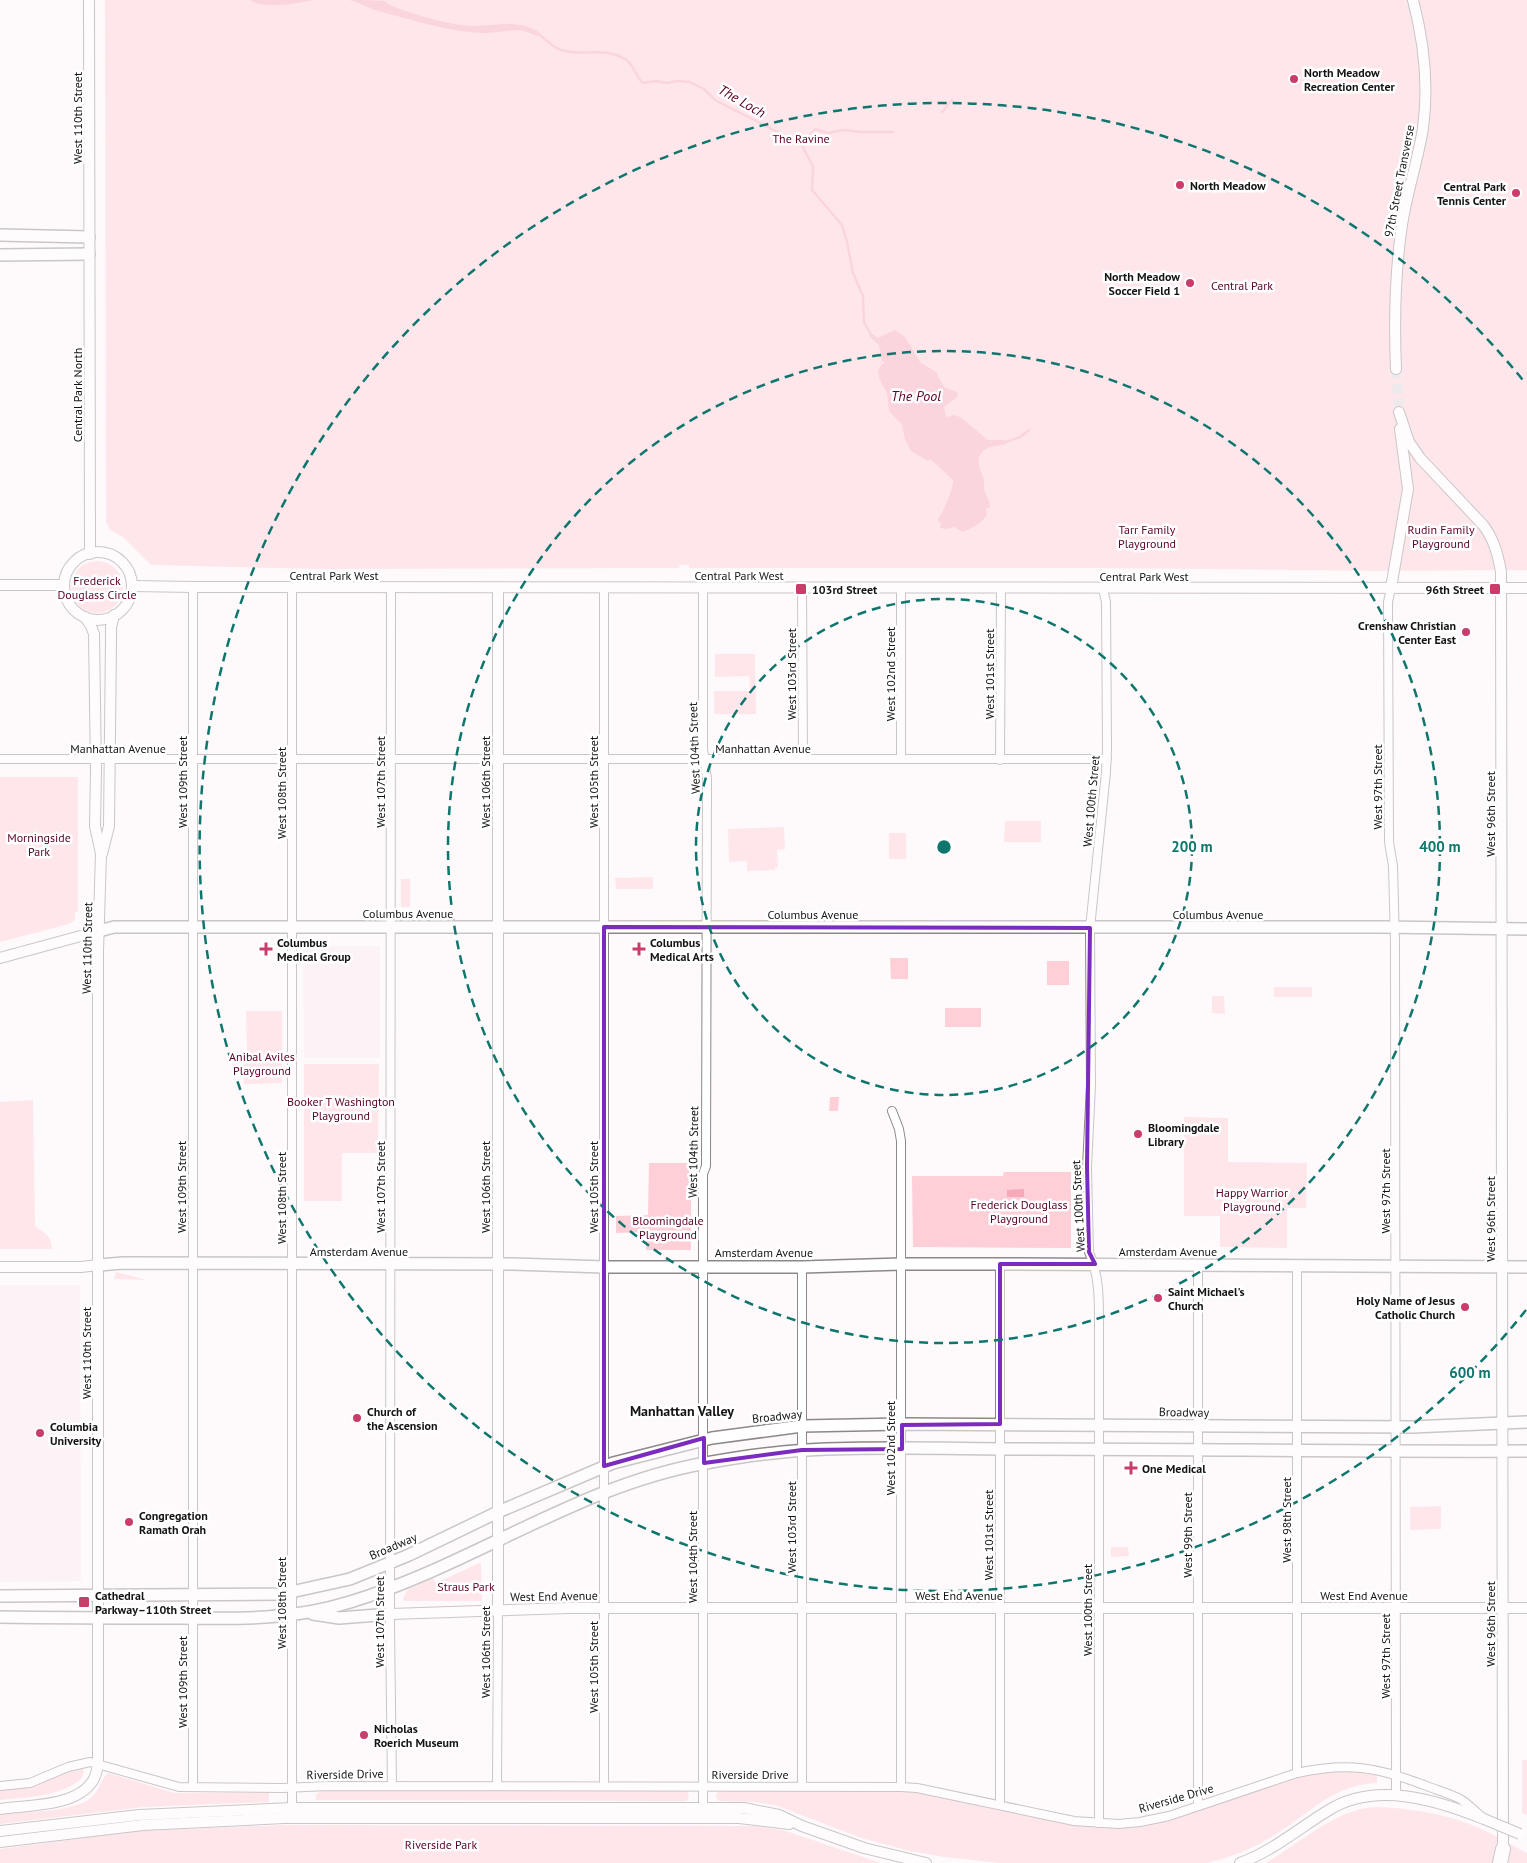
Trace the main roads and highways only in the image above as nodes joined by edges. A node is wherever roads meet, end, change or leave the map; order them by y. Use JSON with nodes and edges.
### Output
{"nodes":[{"id":1,"x":89,"y":0,"type":"edge"},
{"id":2,"x":1412,"y":0,"type":"edge"},
{"id":3,"x":0,"y":236,"type":"edge"},
{"id":4,"x":89,"y":237,"type":"junction"},
{"id":5,"x":90,"y":254,"type":"junction"},
{"id":6,"x":0,"y":255,"type":"edge"},
{"id":7,"x":1396,"y":369,"type":"tunnel mouth"},
{"id":8,"x":90,"y":554,"type":"junction"},
{"id":9,"x":64,"y":585,"type":"junction"},
{"id":10,"x":0,"y":586,"type":"edge"},
{"id":11,"x":132,"y":586,"type":"junction"},
{"id":12,"x":498,"y":588,"type":"junction"},
{"id":13,"x":1391,"y":588,"type":"junction"},
{"id":14,"x":1502,"y":588,"type":"junction"},
{"id":15,"x":1527,"y":588,"type":"edge"},
{"id":16,"x":114,"y":615,"type":"junction"},
{"id":17,"x":85,"y":617,"type":"junction"},
{"id":18,"x":101,"y":854,"type":"junction"},
{"id":19,"x":498,"y":927,"type":"junction"},
{"id":20,"x":1502,"y":929,"type":"junction"},
{"id":21,"x":1527,"y":929,"type":"edge"},
{"id":22,"x":99,"y":931,"type":"junction"},
{"id":23,"x":0,"y":958,"type":"edge"},
{"id":24,"x":99,"y":1264,"type":"junction"},
{"id":25,"x":498,"y":1264,"type":"junction"},
{"id":26,"x":0,"y":1267,"type":"edge"},
{"id":27,"x":1502,"y":1267,"type":"junction"},
{"id":28,"x":1527,"y":1267,"type":"edge"},
{"id":29,"x":1527,"y":1422,"type":"edge"},
{"id":30,"x":1502,"y":1423,"type":"junction"},
{"id":31,"x":1502,"y":1451,"type":"junction"},
{"id":32,"x":1527,"y":1451,"type":"edge"},
{"id":33,"x":498,"y":1512,"type":"junction"},
{"id":34,"x":498,"y":1540,"type":"junction"},
{"id":35,"x":98,"y":1595,"type":"junction"},
{"id":36,"x":0,"y":1596,"type":"edge"},
{"id":37,"x":1503,"y":1608,"type":"junction"},
{"id":38,"x":1527,"y":1608,"type":"edge"},
{"id":39,"x":498,"y":1609,"type":"junction"},
{"id":40,"x":307,"y":1613,"type":"junction"},
{"id":41,"x":390,"y":1614,"type":"joint"},
{"id":42,"x":0,"y":1617,"type":"edge"},
{"id":43,"x":98,"y":1618,"type":"junction"},
{"id":44,"x":704,"y":1807,"type":"junction"},
{"id":45,"x":0,"y":1809,"type":"edge"},
{"id":46,"x":292,"y":1813,"type":"junction"},
{"id":47,"x":703,"y":1818,"type":"junction"},
{"id":48,"x":802,"y":1826,"type":"junction"},
{"id":49,"x":0,"y":1831,"type":"edge"},
{"id":50,"x":1524,"y":1835,"type":"edge"},
{"id":51,"x":0,"y":1842,"type":"edge"},
{"id":52,"x":1503,"y":1858,"type":"edge"},
{"id":53,"x":926,"y":1863,"type":"edge"},
{"id":54,"x":1240,"y":1863,"type":"edge"}],
"edges":[{"from":1,"to":4,"type":"main road","name":"West 110th Street"},
{"from":2,"to":7,"type":"main road","name":"97th Street Transverse"},
{"from":3,"to":4,"type":"main road"},
{"from":4,"to":5,"type":"main road","name":"Central Park North"},
{"from":5,"to":6,"type":"main road"},
{"from":5,"to":8,"type":"main road","name":"Central Park North"},
{"from":8,"to":9,"type":"main road"},
{"from":8,"to":11,"type":"main road"},
{"from":9,"to":10,"type":"main road"},
{"from":9,"to":17,"type":"main road"},
{"from":11,"to":12,"type":"main road","name":"Central Park West"},
{"from":11,"to":16,"type":"main road"},
{"from":12,"to":13,"type":"main road","name":"Central Park West"},
{"from":12,"to":19,"type":"main road","name":"West 106th Street"},
{"from":13,"to":14,"type":"main road","name":"Central Park West"},
{"from":13,"to":14,"type":"main road"},
{"from":14,"to":15,"type":"main road","name":"Central Park West"},
{"from":14,"to":20,"type":"main road","name":"West 96th Street"},
{"from":16,"to":17,"type":"main road"},
{"from":16,"to":18,"type":"main road","name":"West 110th Street"},
{"from":17,"to":18,"type":"main road","name":"West 110th Street"},
{"from":18,"to":22,"type":"main road","name":"West 110th Street"},
{"from":19,"to":20,"type":"main road","name":"Columbus Avenue"},
{"from":19,"to":22,"type":"main road","name":"Columbus Avenue"},
{"from":19,"to":25,"type":"main road","name":"West 106th Street"},
{"from":20,"to":21,"type":"main road","name":"Columbus Avenue"},
{"from":20,"to":27,"type":"main road","name":"West 96th Street"},
{"from":22,"to":23,"type":"main road"},
{"from":22,"to":24,"type":"main road","name":"West 110th Street"},
{"from":24,"to":25,"type":"main road","name":"Amsterdam Avenue"},
{"from":24,"to":26,"type":"main road","name":"Amsterdam Avenue"},
{"from":24,"to":35,"type":"main road","name":"West 110th Street"},
{"from":25,"to":27,"type":"main road","name":"Amsterdam Avenue"},
{"from":25,"to":33,"type":"main road","name":"West 106th Street"},
{"from":27,"to":28,"type":"main road","name":"Amsterdam Avenue"},
{"from":27,"to":30,"type":"main road","name":"West 96th Street"},
{"from":29,"to":30,"type":"main road","name":"Broadway"},
{"from":30,"to":31,"type":"main road","name":"West 96th Street"},
{"from":30,"to":33,"type":"main road","name":"Broadway"},
{"from":31,"to":32,"type":"main road"},
{"from":31,"to":34,"type":"main road"},
{"from":31,"to":37,"type":"main road","name":"West 96th Street"},
{"from":33,"to":34,"type":"main road","name":"West 106th Street"},
{"from":33,"to":35,"type":"main road","name":"Broadway"},
{"from":34,"to":39,"type":"main road","name":"West 106th Street"},
{"from":34,"to":40,"type":"main road"},
{"from":35,"to":36,"type":"main road","name":"Broadway"},
{"from":35,"to":43,"type":"main road","name":"West 110th Street"},
{"from":37,"to":38,"type":"main road","name":"West End Avenue"},
{"from":37,"to":39,"type":"main road","name":"West End Avenue"},
{"from":37,"to":52,"type":"main road","name":"West 96th Street"},
{"from":39,"to":41,"type":"main road","name":"West End Avenue"},
{"from":40,"to":41,"type":"main road"},
{"from":40,"to":43,"type":"main road"},
{"from":42,"to":43,"type":"main road"},
{"from":43,"to":45,"type":"main road","name":"West 110th Street"},
{"from":44,"to":46,"type":"main road"},
{"from":44,"to":47,"type":"main road"},
{"from":44,"to":48,"type":"main road"},
{"from":46,"to":47,"type":"main road"},
{"from":46,"to":49,"type":"main road"},
{"from":46,"to":51,"type":"main road"},
{"from":47,"to":48,"type":"main road"},
{"from":48,"to":53,"type":"main road"},
{"from":50,"to":54,"type":"main road","name":"Riverside Drive","bridge":true}]}
